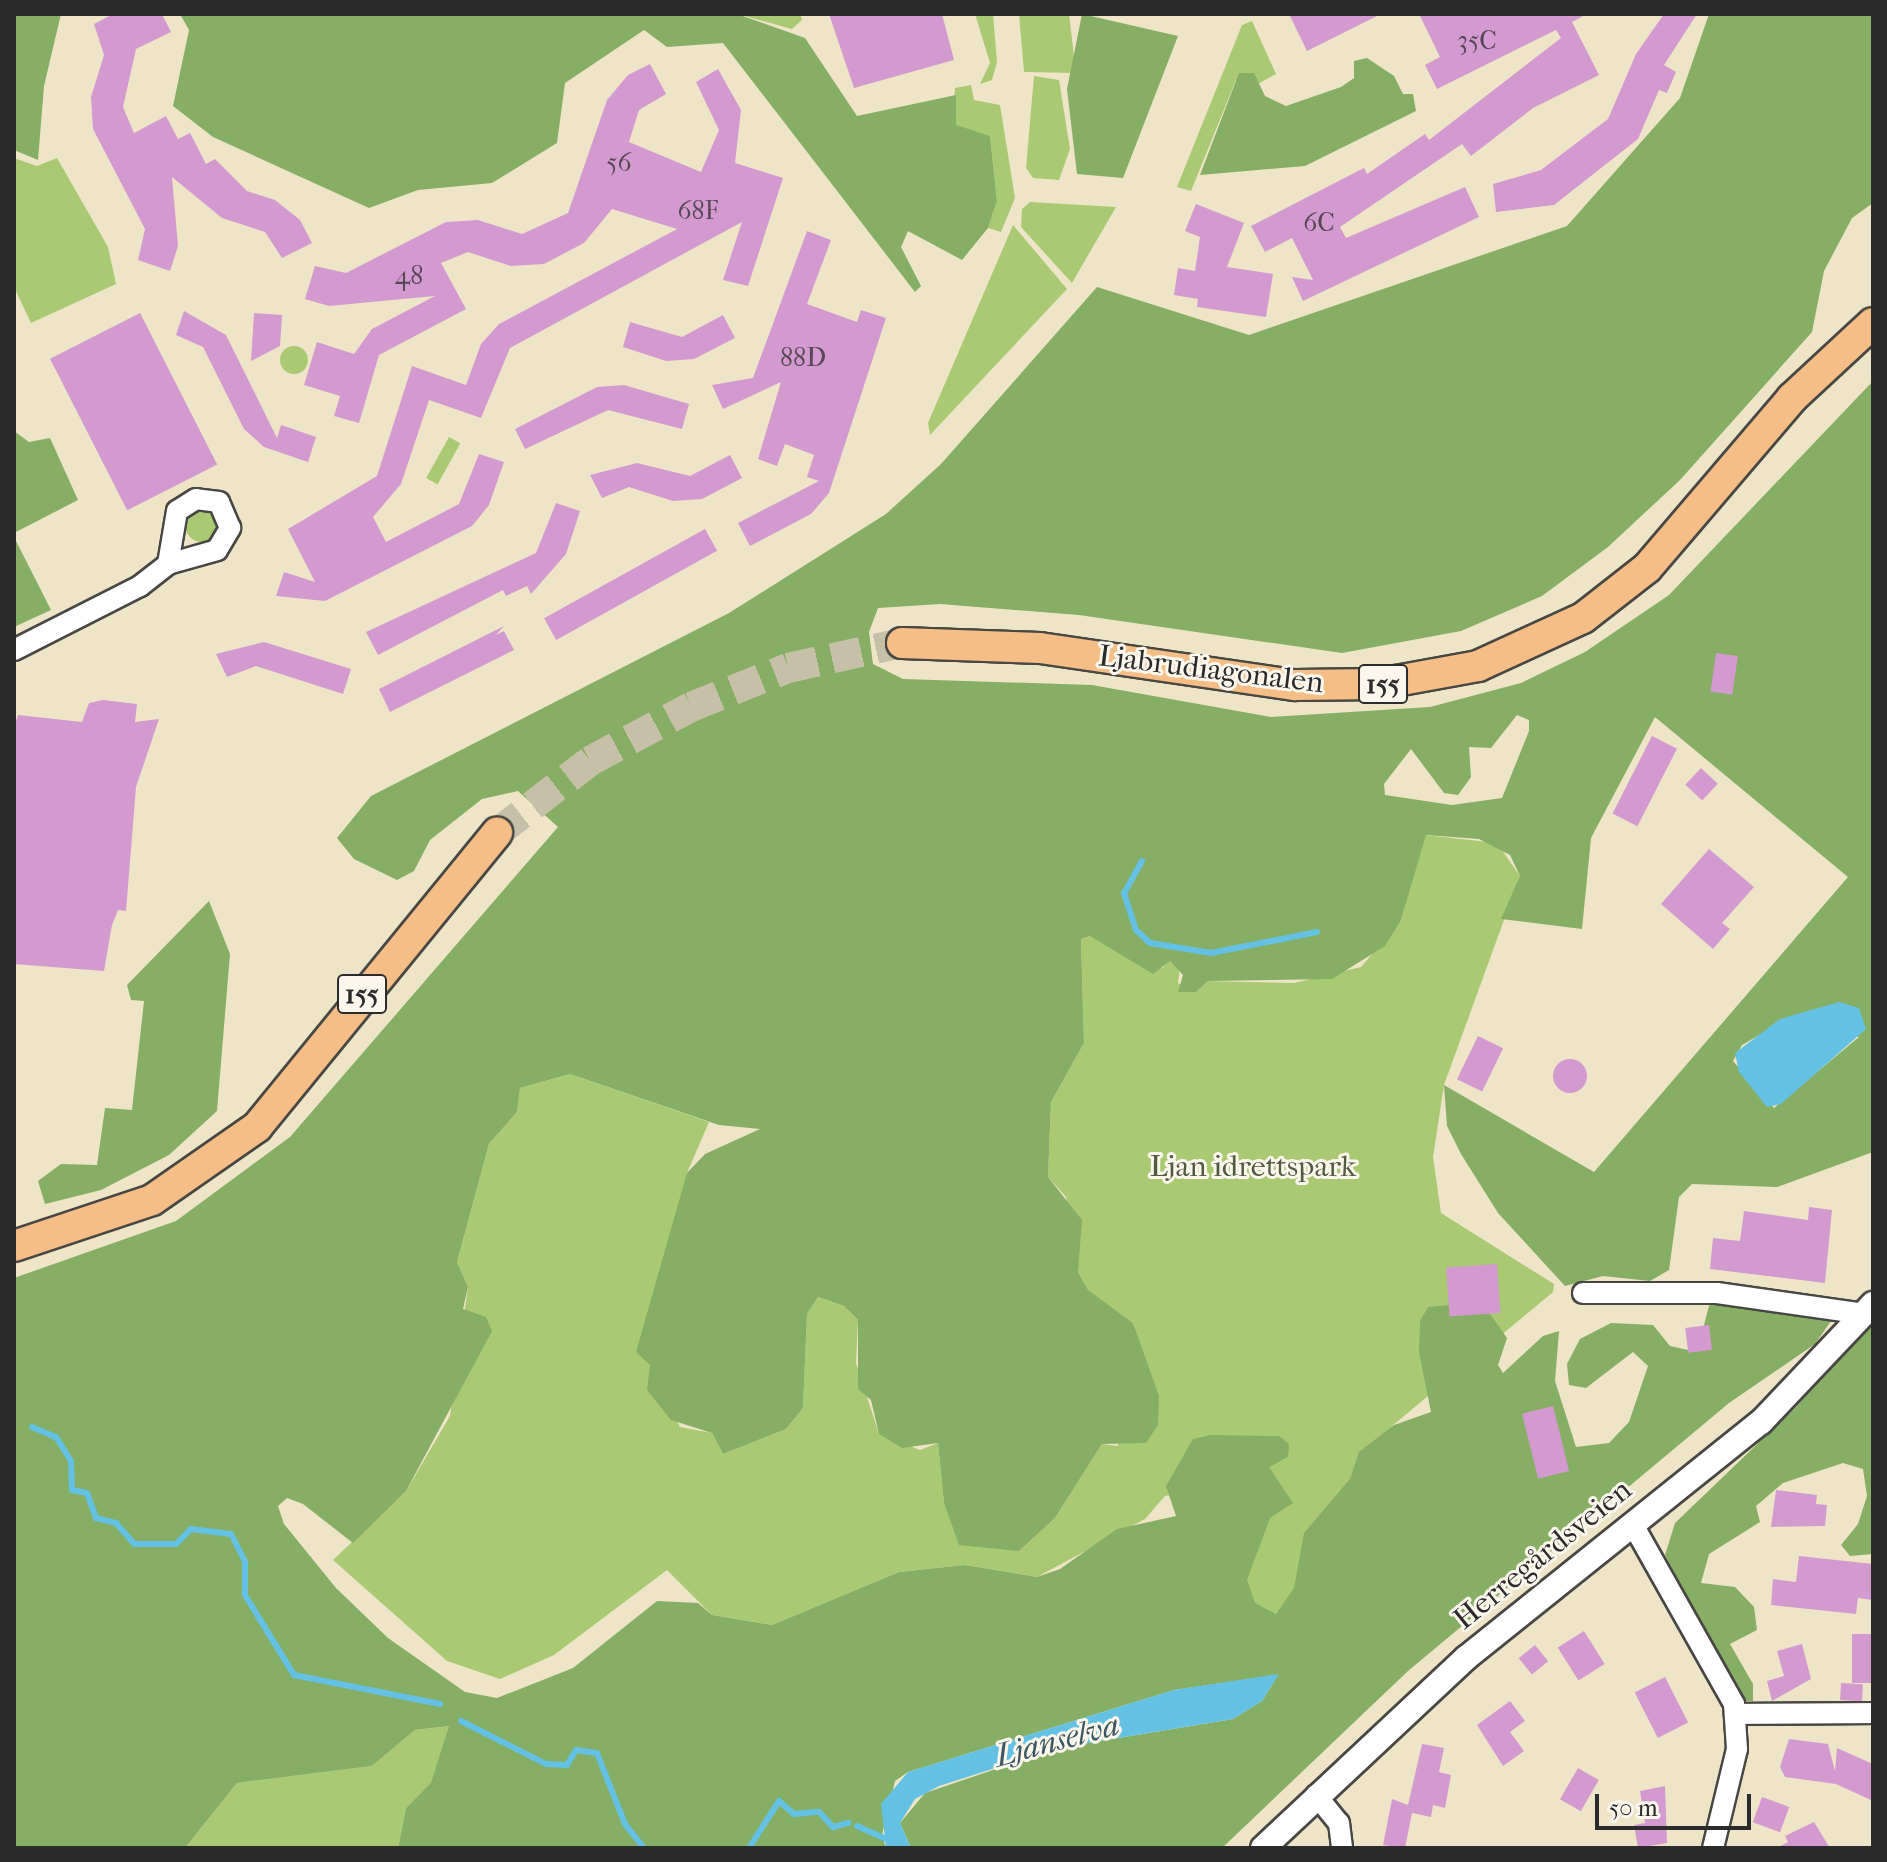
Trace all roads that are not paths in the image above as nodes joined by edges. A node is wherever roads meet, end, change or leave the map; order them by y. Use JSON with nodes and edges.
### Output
{"nodes":[{"id":1,"x":1870,"y":327,"type":"edge"},
{"id":2,"x":168,"y":564,"type":"dead end"},
{"id":3,"x":902,"y":643,"type":"tunnel mouth"},
{"id":4,"x":14,"y":650,"type":"edge"},
{"id":5,"x":497,"y":833,"type":"tunnel mouth"},
{"id":6,"x":14,"y":1246,"type":"edge"},
{"id":7,"x":1583,"y":1293,"type":"dead end"},
{"id":8,"x":1869,"y":1309,"type":"edge"},
{"id":9,"x":1632,"y":1523,"type":"junction"},
{"id":10,"x":1873,"y":1713,"type":"edge"},
{"id":11,"x":1736,"y":1714,"type":"junction"},
{"id":12,"x":1316,"y":1795,"type":"junction"},
{"id":13,"x":1263,"y":1848,"type":"edge"},
{"id":14,"x":1342,"y":1848,"type":"edge"},
{"id":15,"x":1713,"y":1848,"type":"edge"}],
"edges":[{"from":1,"to":3,"type":"main road","name":"Ljabrudiagonalen","number":"155"},
{"from":2,"to":4,"type":"street"},
{"from":5,"to":6,"type":"main road","number":"155"},
{"from":7,"to":8,"type":"street","name":"Herregårdsveien"},
{"from":8,"to":9,"type":"street","name":"Herregårdsveien"},
{"from":9,"to":11,"type":"street"},
{"from":9,"to":12,"type":"street","name":"Herregårdsveien"},
{"from":10,"to":11,"type":"street"},
{"from":11,"to":15,"type":"street"},
{"from":12,"to":13,"type":"street","name":"Herregårdsveien"},
{"from":12,"to":14,"type":"street"}]}
